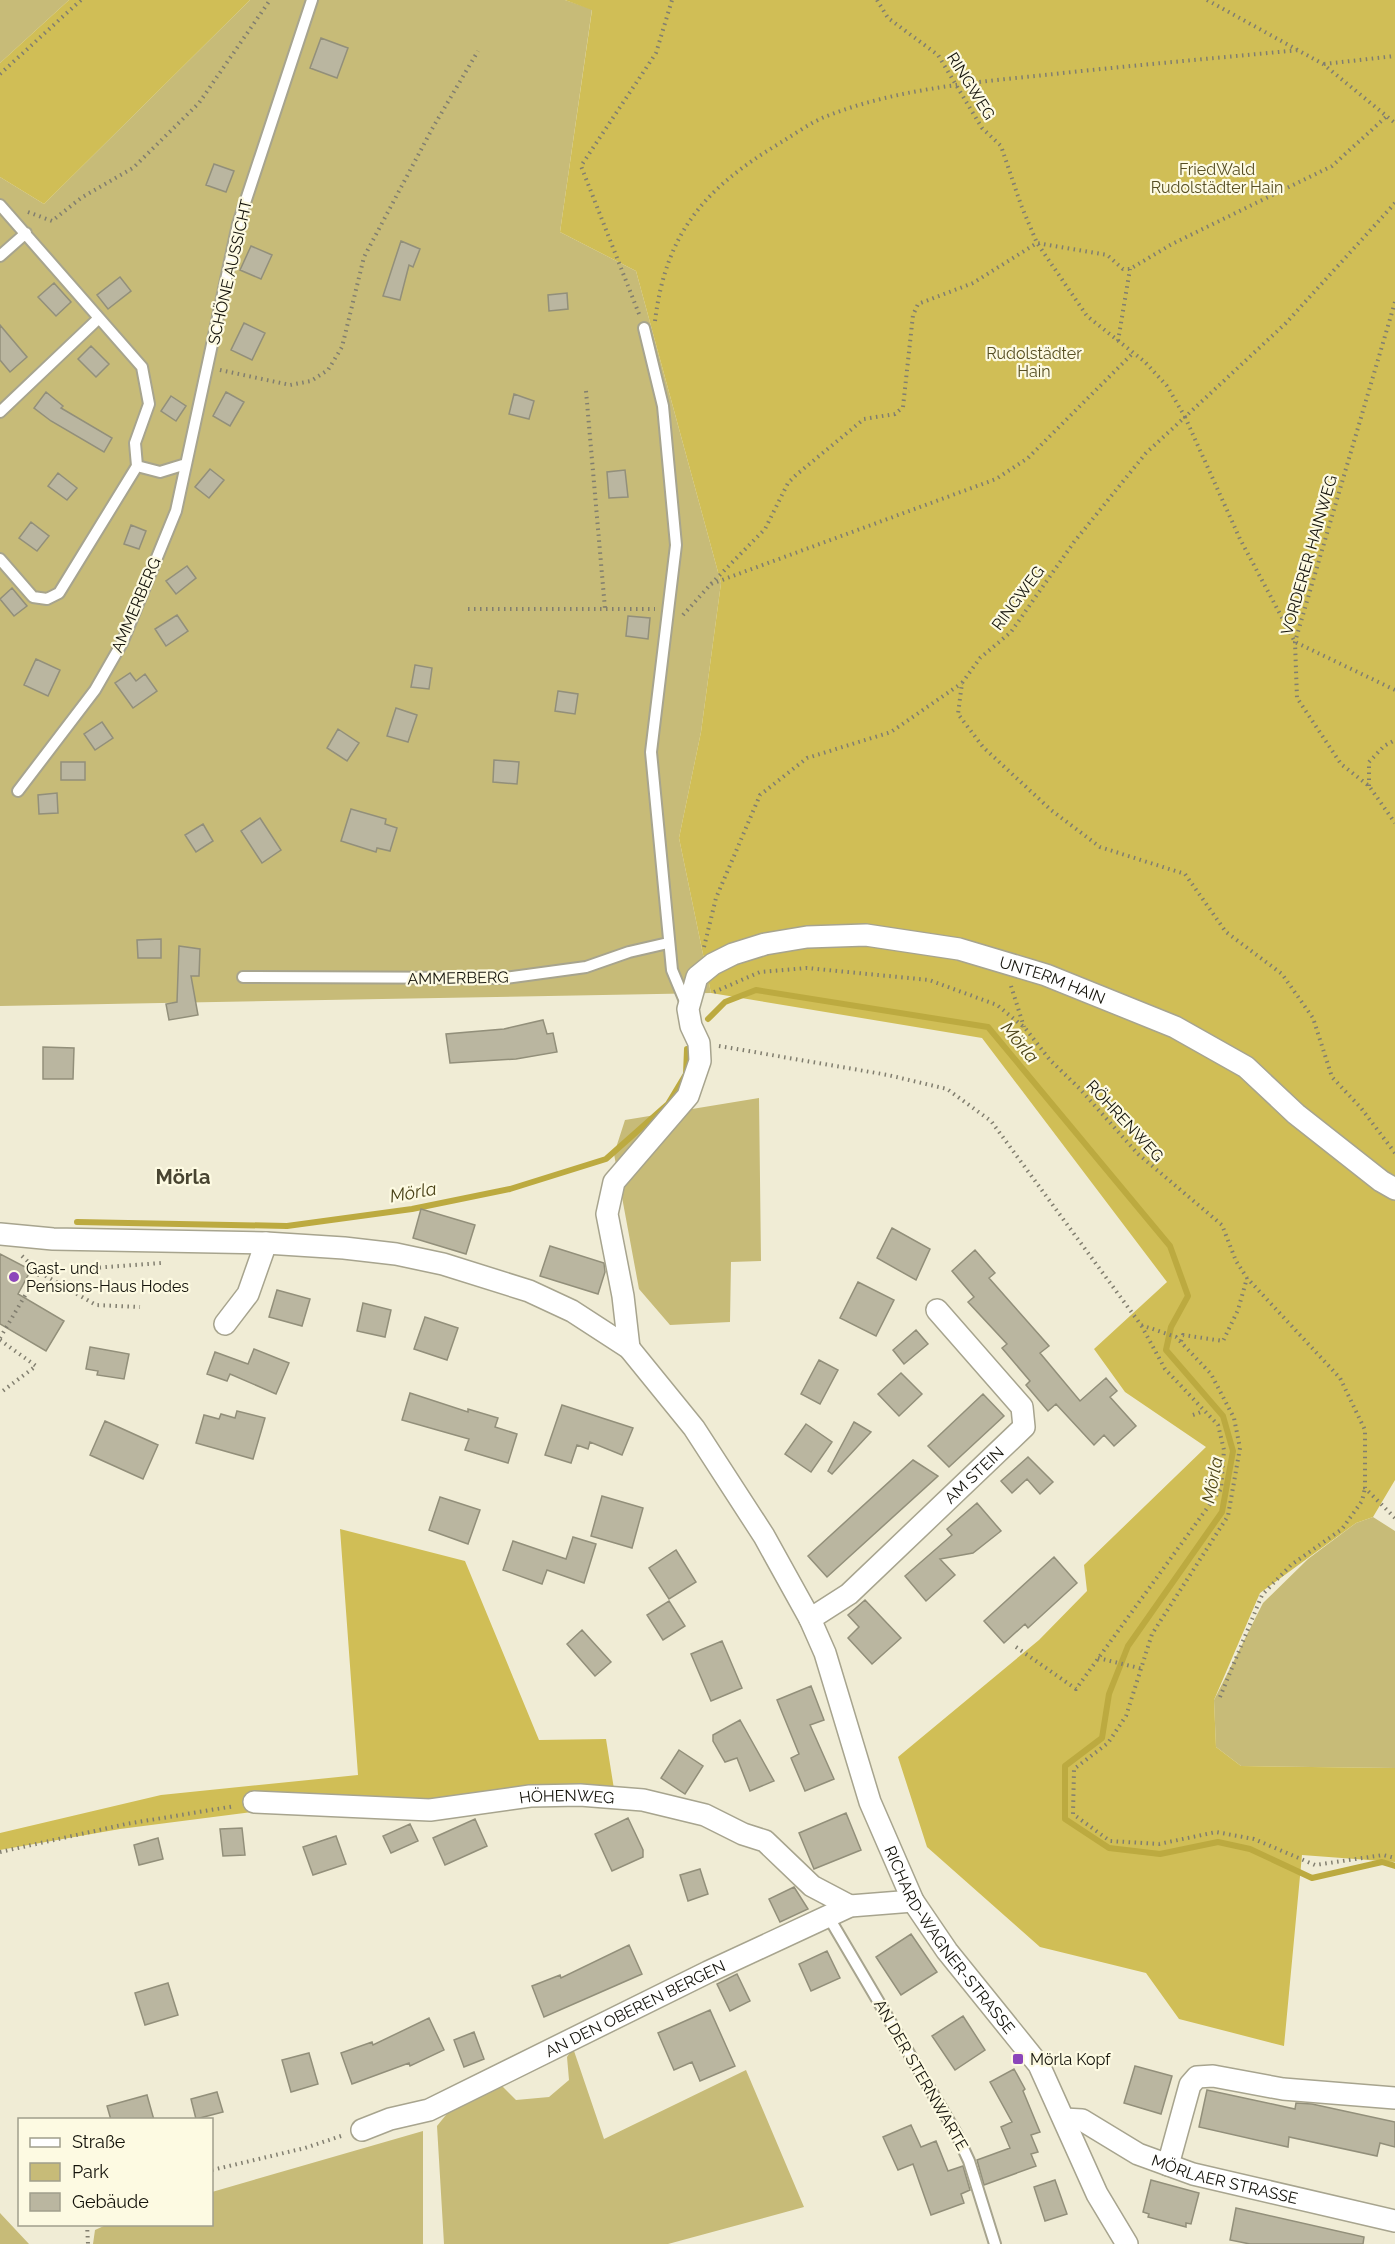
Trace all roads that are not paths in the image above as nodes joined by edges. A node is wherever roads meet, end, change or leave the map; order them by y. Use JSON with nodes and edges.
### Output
{"nodes":[{"id":1,"x":312,"y":0,"type":"edge"},
{"id":2,"x":0,"y":205,"type":"edge"},
{"id":3,"x":26,"y":233,"type":"junction"},
{"id":4,"x":0,"y":256,"type":"edge"},
{"id":5,"x":99,"y":318,"type":"junction"},
{"id":6,"x":644,"y":328,"type":"road end"},
{"id":7,"x":0,"y":412,"type":"edge"},
{"id":8,"x":186,"y":464,"type":"junction"},
{"id":9,"x":137,"y":466,"type":"junction"},
{"id":10,"x":0,"y":559,"type":"edge"},
{"id":11,"x":18,"y":791,"type":"dead end"},
{"id":12,"x":668,"y":943,"type":"junction"},
{"id":13,"x":243,"y":977,"type":"dead end"},
{"id":14,"x":688,"y":1009,"type":"junction"},
{"id":15,"x":1395,"y":1189,"type":"edge"},
{"id":16,"x":0,"y":1234,"type":"edge"},
{"id":17,"x":266,"y":1244,"type":"junction"},
{"id":18,"x":937,"y":1310,"type":"dead end"},
{"id":19,"x":225,"y":1324,"type":"dead end"},
{"id":20,"x":629,"y":1348,"type":"junction"},
{"id":21,"x":810,"y":1619,"type":"junction"},
{"id":22,"x":254,"y":1803,"type":"road end"},
{"id":23,"x":913,"y":1901,"type":"junction"},
{"id":24,"x":850,"y":1906,"type":"junction"},
{"id":25,"x":828,"y":1916,"type":"junction"},
{"id":26,"x":1395,"y":2098,"type":"edge"},
{"id":27,"x":1064,"y":2119,"type":"junction"},
{"id":28,"x":362,"y":2130,"type":"road end"},
{"id":29,"x":1168,"y":2165,"type":"junction"},
{"id":30,"x":1395,"y":2221,"type":"edge"},
{"id":31,"x":995,"y":2244,"type":"edge"},
{"id":32,"x":1127,"y":2244,"type":"edge"}],
"edges":[{"from":1,"to":8,"type":"lane","name":"SCHÖNE AUSSICHT"},
{"from":2,"to":3,"type":"lane"},
{"from":3,"to":4,"type":"lane"},
{"from":3,"to":5,"type":"lane"},
{"from":5,"to":7,"type":"lane"},
{"from":5,"to":9,"type":"lane"},
{"from":6,"to":12,"type":"lane"},
{"from":8,"to":9,"type":"lane"},
{"from":8,"to":11,"type":"lane","name":"AMMERBERG"},
{"from":9,"to":10,"type":"lane"},
{"from":12,"to":13,"type":"lane","name":"AMMERBERG"},
{"from":12,"to":14,"type":"lane"},
{"from":14,"to":15,"type":"street","name":"UNTERM HAIN"},
{"from":14,"to":20,"type":"street"},
{"from":16,"to":17,"type":"street"},
{"from":17,"to":19,"type":"street"},
{"from":17,"to":20,"type":"street"},
{"from":18,"to":21,"type":"street","name":"AM STEIN"},
{"from":20,"to":21,"type":"street"},
{"from":21,"to":23,"type":"street","name":"RICHARD-WAGNER-STRASSE"},
{"from":22,"to":24,"type":"street","name":"HÖHENWEG"},
{"from":23,"to":24,"type":"street","name":"AN DEN OBEREN BERGEN"},
{"from":23,"to":27,"type":"street","name":"RICHARD-WAGNER-STRASSE"},
{"from":24,"to":25,"type":"street","name":"AN DEN OBEREN BERGEN"},
{"from":25,"to":28,"type":"street","name":"AN DEN OBEREN BERGEN"},
{"from":25,"to":31,"type":"lane","name":"AN DER STERNWARTE"},
{"from":26,"to":29,"type":"street"},
{"from":27,"to":29,"type":"street","name":"MÖRLAER STRASSE"},
{"from":27,"to":32,"type":"street","name":"RICHARD-WAGNER-STRASSE"},
{"from":29,"to":30,"type":"street","name":"MÖRLAER STRASSE"}]}
